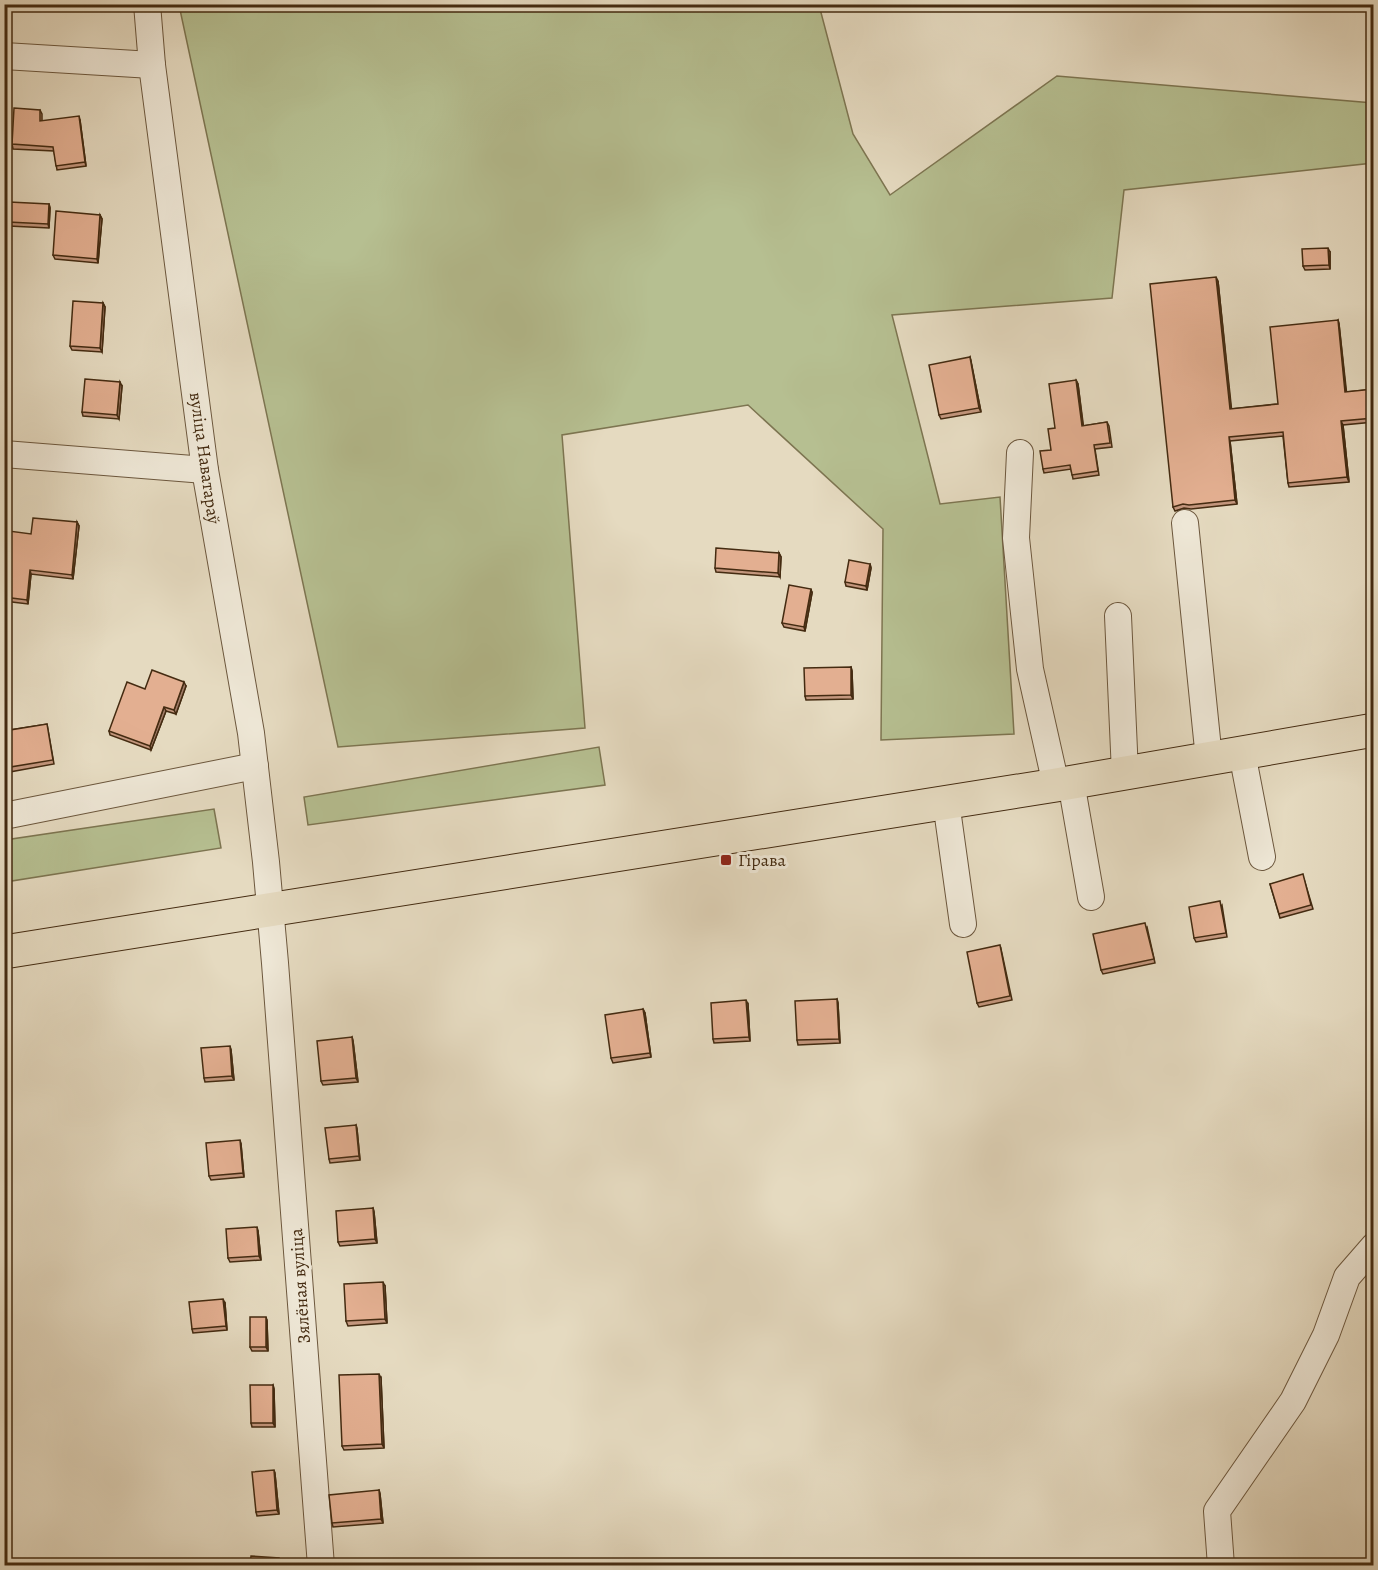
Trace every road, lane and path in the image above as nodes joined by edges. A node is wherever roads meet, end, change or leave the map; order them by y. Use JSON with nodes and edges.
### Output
{"nodes":[{"id":1,"x":147,"y":4,"type":"edge"},
{"id":2,"x":4,"y":56,"type":"edge"},
{"id":3,"x":152,"y":65,"type":"junction"},
{"id":4,"x":1020,"y":453,"type":"dead end"},
{"id":5,"x":4,"y":454,"type":"edge"},
{"id":6,"x":205,"y":470,"type":"junction"},
{"id":7,"x":1185,"y":523,"type":"dead end"},
{"id":8,"x":1118,"y":616,"type":"dead end"},
{"id":9,"x":1374,"y":730,"type":"edge"},
{"id":10,"x":1242,"y":753,"type":"junction"},
{"id":11,"x":1209,"y":759,"type":"junction"},
{"id":12,"x":255,"y":766,"type":"junction"},
{"id":13,"x":1125,"y":773,"type":"junction"},
{"id":14,"x":1063,"y":784,"type":"junction"},
{"id":15,"x":946,"y":802,"type":"junction"},
{"id":16,"x":4,"y":816,"type":"edge"},
{"id":17,"x":1262,"y":857,"type":"dead end"},
{"id":18,"x":1091,"y":897,"type":"dead end"},
{"id":19,"x":271,"y":910,"type":"junction"},
{"id":20,"x":963,"y":924,"type":"dead end"},
{"id":21,"x":4,"y":952,"type":"edge"},
{"id":22,"x":1374,"y":1246,"type":"edge"},
{"id":23,"x":321,"y":1566,"type":"edge"},
{"id":24,"x":1221,"y":1566,"type":"edge"}],
"edges":[{"from":1,"to":3,"type":"street","name":"вуліца Наватараў"},
{"from":2,"to":3,"type":"street"},
{"from":3,"to":6,"type":"street","name":"вуліца Наватараў"},
{"from":4,"to":14,"type":"street"},
{"from":5,"to":6,"type":"street"},
{"from":6,"to":12,"type":"street","name":"вуліца Наватараў"},
{"from":7,"to":11,"type":"street"},
{"from":8,"to":13,"type":"street"},
{"from":9,"to":10,"type":"main road"},
{"from":10,"to":11,"type":"main road"},
{"from":10,"to":17,"type":"street"},
{"from":11,"to":13,"type":"main road"},
{"from":12,"to":16,"type":"street"},
{"from":12,"to":19,"type":"street","name":"вуліца Наватараў"},
{"from":13,"to":14,"type":"main road"},
{"from":14,"to":15,"type":"main road"},
{"from":14,"to":18,"type":"street"},
{"from":15,"to":19,"type":"main road"},
{"from":15,"to":20,"type":"street"},
{"from":19,"to":21,"type":"main road"},
{"from":19,"to":23,"type":"street","name":"Зялёная вуліца"},
{"from":22,"to":24,"type":"street"}]}
